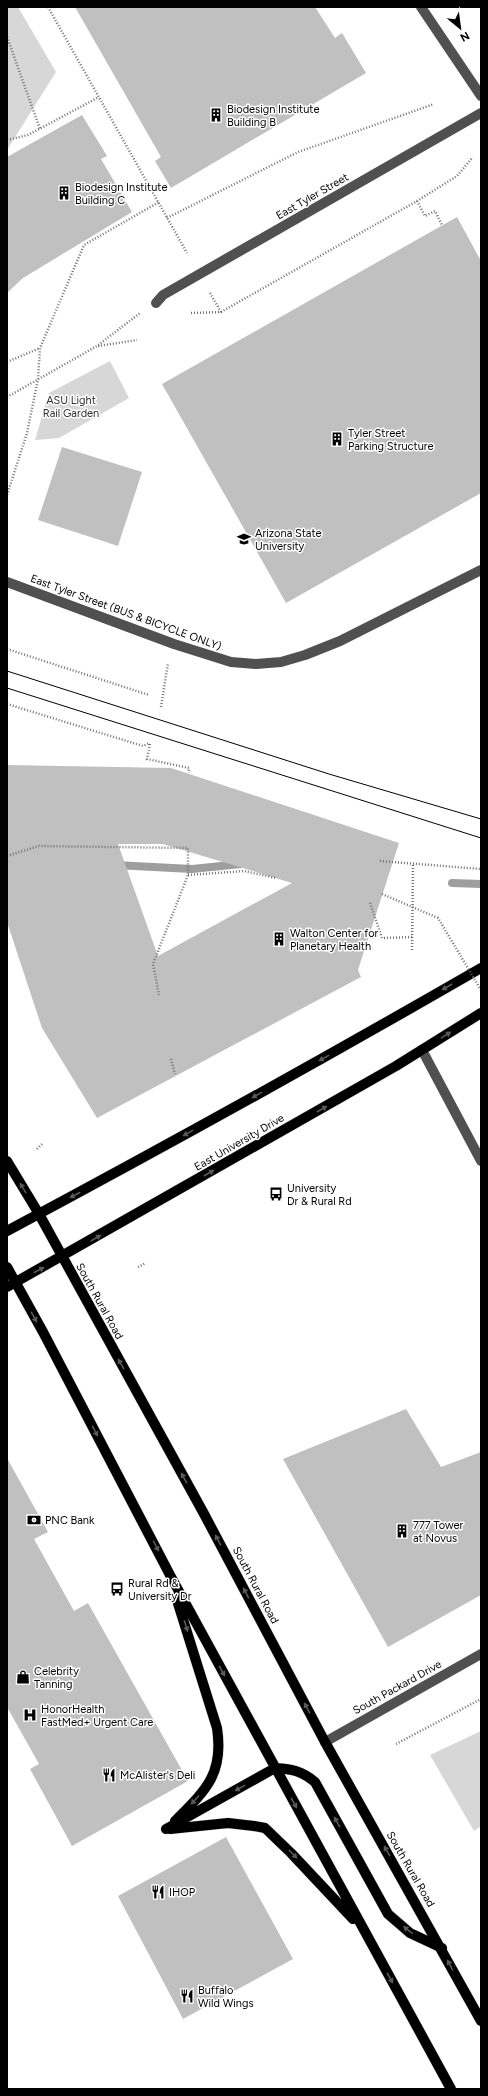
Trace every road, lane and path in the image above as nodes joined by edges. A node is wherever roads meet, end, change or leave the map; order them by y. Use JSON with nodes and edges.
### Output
{"nodes":[{"id":1,"x":48,"y":7,"type":"edge"},
{"id":2,"x":422,"y":7,"type":"edge"},
{"id":3,"x":7,"y":38,"type":"edge"},
{"id":4,"x":99,"y":96,"type":"junction"},
{"id":5,"x":481,"y":96,"type":"edge"},
{"id":6,"x":434,"y":104,"type":"dead end"},
{"id":7,"x":481,"y":113,"type":"edge"},
{"id":8,"x":40,"y":129,"type":"junction"},
{"id":9,"x":7,"y":140,"type":"edge"},
{"id":10,"x":472,"y":158,"type":"dead end"},
{"id":11,"x":417,"y":201,"type":"junction"},
{"id":12,"x":159,"y":202,"type":"junction"},
{"id":13,"x":168,"y":218,"type":"junction"},
{"id":14,"x":442,"y":225,"type":"dead end"},
{"id":15,"x":187,"y":253,"type":"dead end"},
{"id":16,"x":210,"y":293,"type":"dead end"},
{"id":17,"x":156,"y":303,"type":"joint"},
{"id":18,"x":221,"y":312,"type":"junction"},
{"id":19,"x":191,"y":313,"type":"dead end"},
{"id":20,"x":137,"y":340,"type":"dead end"},
{"id":21,"x":97,"y":346,"type":"junction"},
{"id":22,"x":40,"y":348,"type":"junction"},
{"id":23,"x":7,"y":362,"type":"edge"},
{"id":24,"x":38,"y":379,"type":"junction"},
{"id":25,"x":7,"y":397,"type":"edge"},
{"id":26,"x":7,"y":495,"type":"edge"},
{"id":27,"x":481,"y":570,"type":"edge"},
{"id":28,"x":7,"y":582,"type":"edge"},
{"id":29,"x":7,"y":649,"type":"edge"},
{"id":30,"x":168,"y":663,"type":"dead end"},
{"id":31,"x":149,"y":695,"type":"dead end"},
{"id":32,"x":7,"y":704,"type":"edge"},
{"id":33,"x":161,"y":707,"type":"dead end"},
{"id":34,"x":189,"y":774,"type":"dead end"},
{"id":35,"x":7,"y":856,"type":"edge"},
{"id":36,"x":380,"y":862,"type":"dead end"},
{"id":37,"x":413,"y":864,"type":"junction"},
{"id":38,"x":481,"y":869,"type":"edge"},
{"id":39,"x":188,"y":875,"type":"junction"},
{"id":40,"x":276,"y":878,"type":"dead end"},
{"id":41,"x":382,"y":894,"type":"dead end"},
{"id":42,"x":370,"y":904,"type":"dead end"},
{"id":43,"x":412,"y":937,"type":"junction"},
{"id":44,"x":412,"y":950,"type":"dead end"},
{"id":45,"x":481,"y":968,"type":"edge"},
{"id":46,"x":481,"y":990,"type":"edge"},
{"id":47,"x":159,"y":995,"type":"dead end"},
{"id":48,"x":481,"y":1013,"type":"edge"},
{"id":49,"x":422,"y":1050,"type":"junction"},
{"id":50,"x":171,"y":1058,"type":"dead end"},
{"id":51,"x":175,"y":1074,"type":"dead end"},
{"id":52,"x":42,"y":1143,"type":"dead end"},
{"id":53,"x":37,"y":1149,"type":"dead end"},
{"id":54,"x":7,"y":1161,"type":"edge"},
{"id":55,"x":481,"y":1161,"type":"edge"},
{"id":56,"x":38,"y":1214,"type":"junction"},
{"id":57,"x":7,"y":1231,"type":"edge"},
{"id":58,"x":62,"y":1257,"type":"junction"},
{"id":59,"x":146,"y":1263,"type":"dead end"},
{"id":60,"x":7,"y":1267,"type":"edge"},
{"id":61,"x":138,"y":1267,"type":"dead end"},
{"id":62,"x":11,"y":1285,"type":"edge"},
{"id":63,"x":170,"y":1575,"type":"junction"},
{"id":64,"x":481,"y":1654,"type":"edge"},
{"id":65,"x":481,"y":1699,"type":"edge"},
{"id":66,"x":325,"y":1742,"type":"junction"},
{"id":67,"x":396,"y":1744,"type":"dead end"},
{"id":68,"x":275,"y":1768,"type":"junction"},
{"id":69,"x":166,"y":1829,"type":"junction"},
{"id":70,"x":363,"y":1930,"type":"junction"},
{"id":71,"x":442,"y":1948,"type":"junction"},
{"id":72,"x":481,"y":2021,"type":"edge"},
{"id":73,"x":451,"y":2089,"type":"edge"}],
"edges":[{"from":1,"to":4,"type":"path"},
{"from":2,"to":5,"type":"street"},
{"from":3,"to":8,"type":"path"},
{"from":4,"to":8,"type":"path"},
{"from":4,"to":12,"type":"path"},
{"from":6,"to":13,"type":"path"},
{"from":7,"to":17,"type":"street","name":"East Tyler Street"},
{"from":8,"to":9,"type":"path"},
{"from":10,"to":11,"type":"path"},
{"from":11,"to":14,"type":"path"},
{"from":11,"to":18,"type":"path"},
{"from":12,"to":13,"type":"path"},
{"from":12,"to":22,"type":"path"},
{"from":13,"to":15,"type":"path"},
{"from":16,"to":18,"type":"path"},
{"from":17,"to":21,"type":"path"},
{"from":18,"to":19,"type":"path"},
{"from":20,"to":21,"type":"path"},
{"from":21,"to":24,"type":"path"},
{"from":22,"to":23,"type":"path"},
{"from":22,"to":24,"type":"path"},
{"from":24,"to":25,"type":"path"},
{"from":24,"to":26,"type":"path"},
{"from":27,"to":28,"type":"street","name":"East Tyler Street (BUS & BICYCLE ONLY)"},
{"from":29,"to":31,"type":"path"},
{"from":30,"to":33,"type":"path"},
{"from":32,"to":34,"type":"path"},
{"from":35,"to":39,"type":"path"},
{"from":36,"to":37,"type":"path"},
{"from":37,"to":38,"type":"path"},
{"from":37,"to":43,"type":"path"},
{"from":39,"to":40,"type":"path"},
{"from":39,"to":47,"type":"path"},
{"from":41,"to":46,"type":"path","bridge":true},
{"from":42,"to":43,"type":"path"},
{"from":43,"to":44,"type":"path"},
{"from":45,"to":56,"type":"main road","one_way":true},
{"from":49,"to":48,"type":"main road","name":"East University Drive","one_way":true},
{"from":49,"to":55,"type":"street"},
{"from":58,"to":49,"type":"main road","name":"East University Drive","one_way":true},
{"from":50,"to":51,"type":"path"},
{"from":52,"to":53,"type":"path"},
{"from":56,"to":54,"type":"main road","name":"South Rural Road","one_way":true},
{"from":56,"to":57,"type":"main road"},
{"from":56,"to":58,"type":"main road","name":"South Rural Road"},
{"from":62,"to":58,"type":"main road","name":"East University Drive","one_way":true},
{"from":66,"to":58,"type":"main road","name":"South Rural Road","one_way":true},
{"from":59,"to":61,"type":"path"},
{"from":60,"to":62,"type":"main road"},
{"from":62,"to":63,"type":"main road","one_way":true},
{"from":63,"to":68,"type":"main road","one_way":true},
{"from":63,"to":69,"type":"main road","one_way":true},
{"from":64,"to":66,"type":"street","name":"South Packard Drive"},
{"from":65,"to":67,"type":"path"},
{"from":71,"to":66,"type":"main road","name":"South Rural Road","one_way":true},
{"from":68,"to":69,"type":"main road","one_way":true},
{"from":68,"to":70,"type":"main road","one_way":true},
{"from":71,"to":68,"type":"main road","one_way":true},
{"from":69,"to":70,"type":"main road","one_way":true},
{"from":70,"to":73,"type":"main road","one_way":true},
{"from":72,"to":71,"type":"main road","name":"South Rural Road","one_way":true}]}
